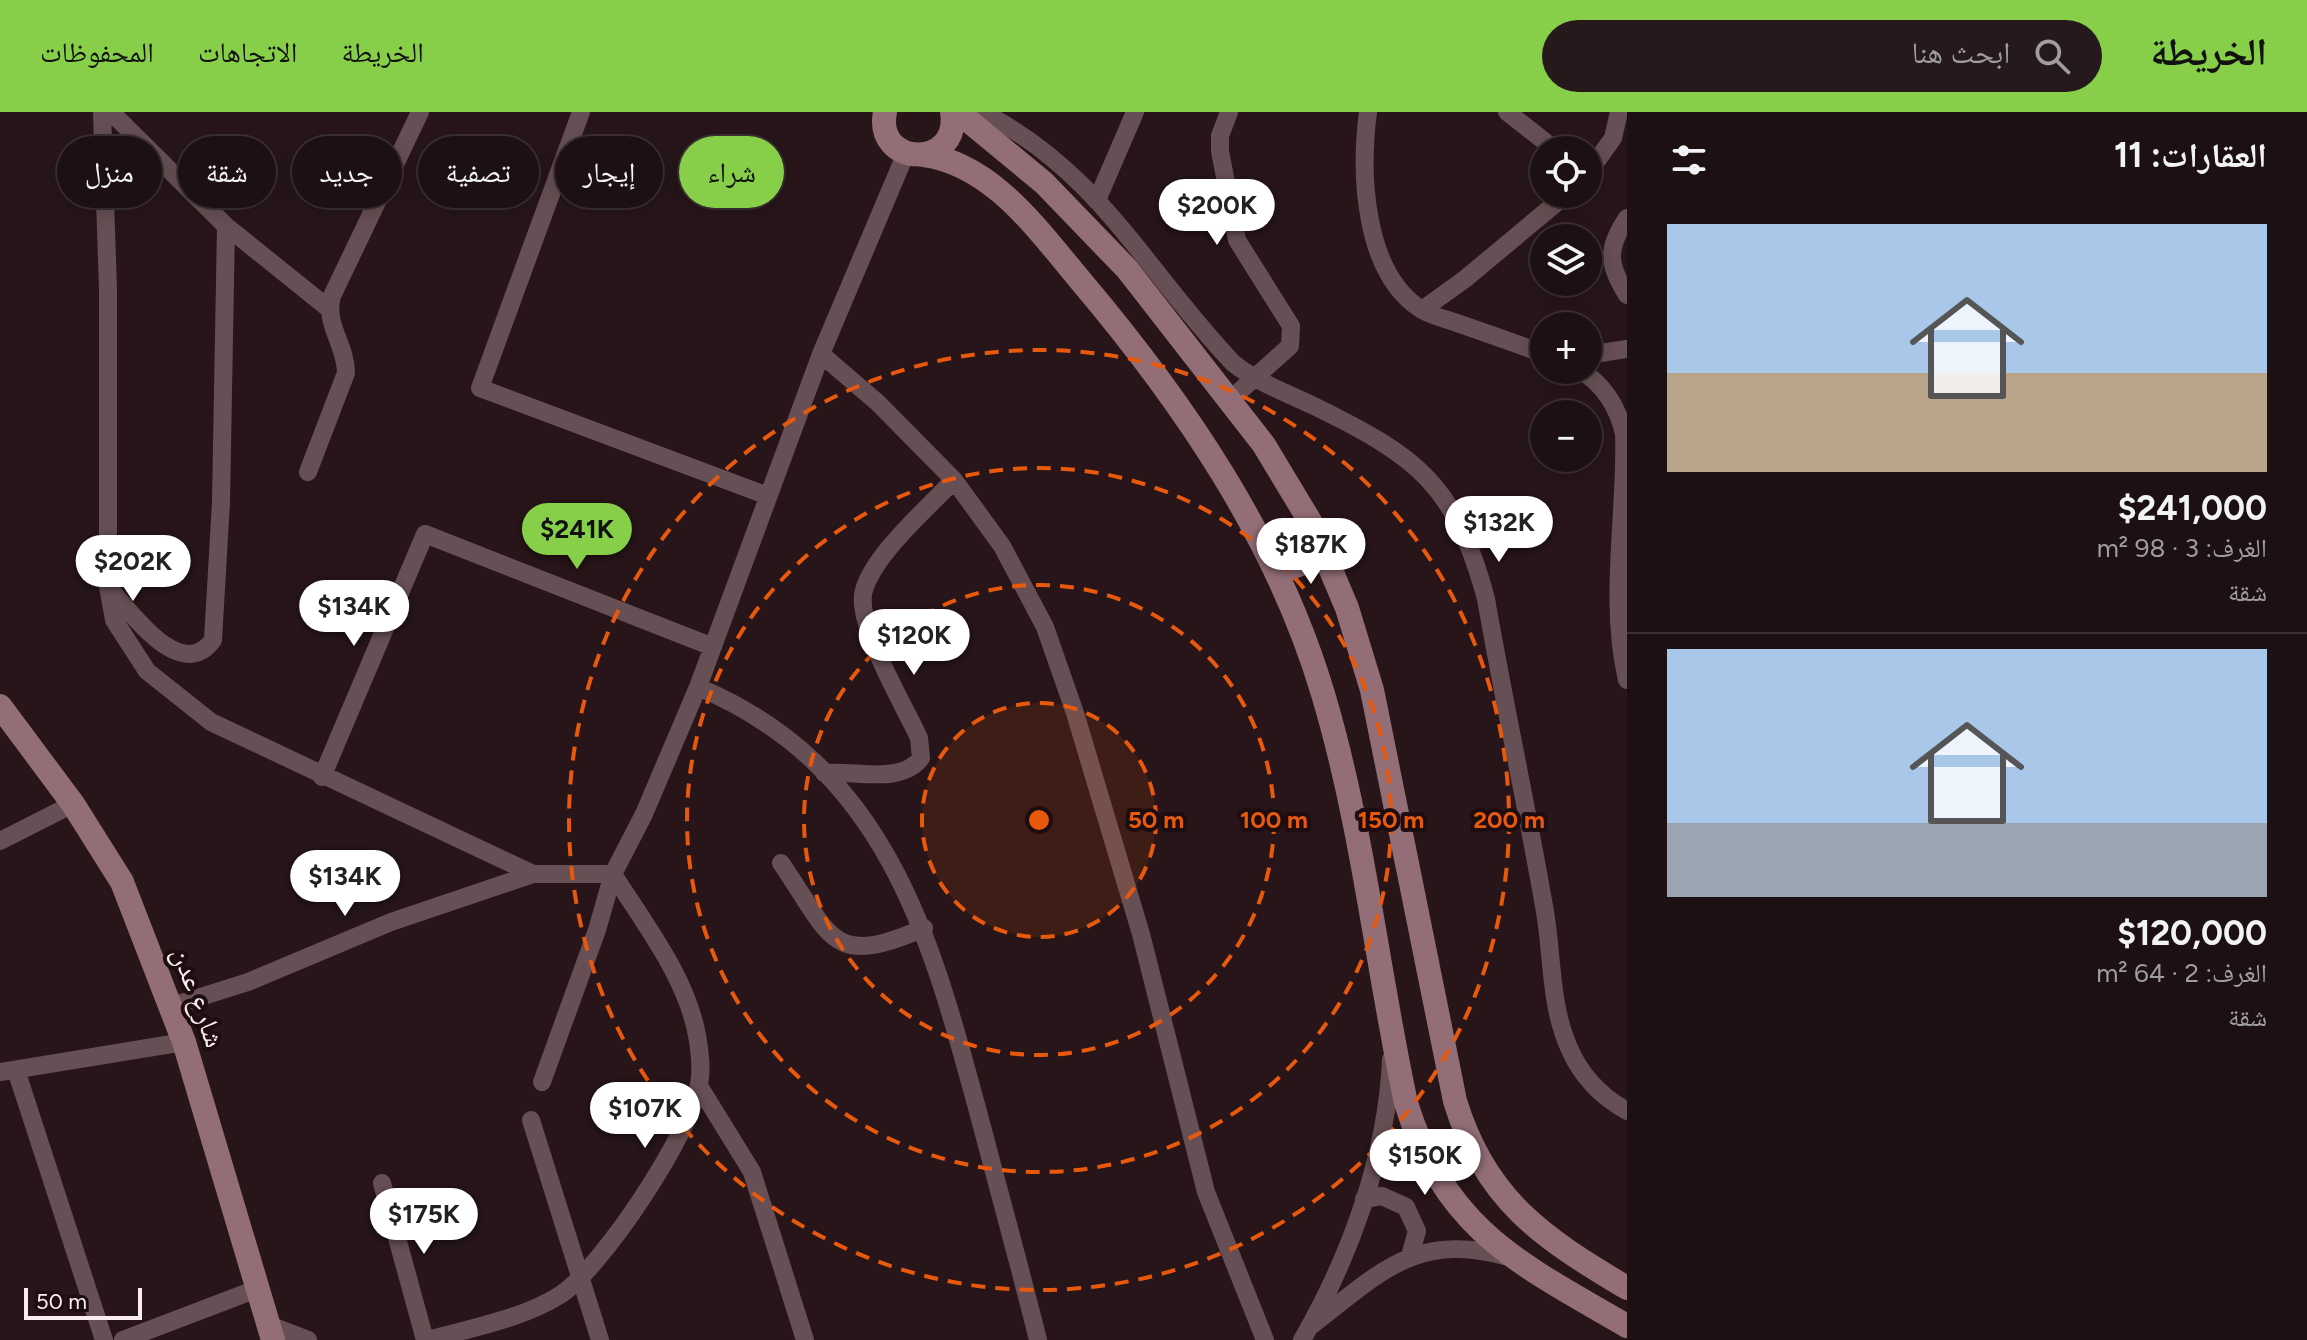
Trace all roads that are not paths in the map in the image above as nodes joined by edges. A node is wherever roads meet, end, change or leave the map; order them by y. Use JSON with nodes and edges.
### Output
{"nodes":[{"id":1,"x":102,"y":112,"type":"edge"},
{"id":2,"x":111,"y":112,"type":"edge"},
{"id":3,"x":420,"y":112,"type":"edge"},
{"id":4,"x":581,"y":112,"type":"edge"},
{"id":5,"x":955,"y":112,"type":"edge"},
{"id":6,"x":982,"y":112,"type":"edge"},
{"id":7,"x":1135,"y":112,"type":"edge"},
{"id":8,"x":1229,"y":112,"type":"edge"},
{"id":9,"x":1368,"y":112,"type":"edge"},
{"id":10,"x":1507,"y":112,"type":"edge"},
{"id":11,"x":1619,"y":112,"type":"edge"},
{"id":12,"x":878,"y":117,"type":"edge"},
{"id":13,"x":1538,"y":136,"type":"edge"},
{"id":14,"x":1602,"y":150,"type":"edge"},
{"id":15,"x":915,"y":154,"type":"junction"},
{"id":16,"x":1098,"y":198,"type":"junction"},
{"id":17,"x":1550,"y":208,"type":"edge"},
{"id":18,"x":1627,"y":218,"type":"edge"},
{"id":19,"x":226,"y":226,"type":"junction"},
{"id":20,"x":1627,"y":295,"type":"edge"},
{"id":21,"x":328,"y":308,"type":"junction"},
{"id":22,"x":1422,"y":310,"type":"junction"},
{"id":23,"x":1530,"y":349,"type":"edge"},
{"id":24,"x":1627,"y":349,"type":"edge"},
{"id":25,"x":1602,"y":353,"type":"edge"},
{"id":26,"x":821,"y":354,"type":"junction"},
{"id":27,"x":1254,"y":380,"type":"junction"},
{"id":28,"x":1597,"y":384,"type":"edge"},
{"id":29,"x":1231,"y":399,"type":"junction"},
{"id":30,"x":1626,"y":435,"type":"edge"},
{"id":31,"x":308,"y":472,"type":"dead end"},
{"id":32,"x":954,"y":480,"type":"junction"},
{"id":33,"x":768,"y":496,"type":"junction"},
{"id":34,"x":1326,"y":554,"type":"junction"},
{"id":35,"x":1278,"y":573,"type":"junction"},
{"id":36,"x":108,"y":587,"type":"junction"},
{"id":37,"x":713,"y":647,"type":"junction"},
{"id":38,"x":1627,"y":680,"type":"edge"},
{"id":39,"x":698,"y":687,"type":"junction"},
{"id":40,"x":0,"y":706,"type":"edge"},
{"id":41,"x":824,"y":773,"type":"junction"},
{"id":42,"x":322,"y":777,"type":"junction"},
{"id":43,"x":73,"y":804,"type":"junction"},
{"id":44,"x":0,"y":841,"type":"edge"},
{"id":45,"x":781,"y":863,"type":"dead end"},
{"id":46,"x":533,"y":874,"type":"junction"},
{"id":47,"x":613,"y":874,"type":"junction"},
{"id":48,"x":924,"y":928,"type":"junction"},
{"id":49,"x":172,"y":1006,"type":"junction"},
{"id":50,"x":1392,"y":1033,"type":"junction"},
{"id":51,"x":184,"y":1042,"type":"junction"},
{"id":52,"x":8,"y":1071,"type":"edge"},
{"id":53,"x":542,"y":1082,"type":"dead end"},
{"id":54,"x":699,"y":1086,"type":"junction"},
{"id":55,"x":1627,"y":1111,"type":"edge"},
{"id":56,"x":531,"y":1120,"type":"dead end"},
{"id":57,"x":382,"y":1183,"type":"dead end"},
{"id":58,"x":1364,"y":1199,"type":"junction"},
{"id":59,"x":1410,"y":1256,"type":"junction"},
{"id":60,"x":1509,"y":1257,"type":"junction"},
{"id":61,"x":579,"y":1281,"type":"junction"},
{"id":62,"x":1627,"y":1288,"type":"edge"},
{"id":63,"x":257,"y":1289,"type":"junction"},
{"id":64,"x":1627,"y":1326,"type":"edge"},
{"id":65,"x":271,"y":1332,"type":"edge"},
{"id":66,"x":1306,"y":1333,"type":"edge"},
{"id":67,"x":104,"y":1340,"type":"edge"},
{"id":68,"x":123,"y":1340,"type":"edge"},
{"id":69,"x":308,"y":1340,"type":"edge"},
{"id":70,"x":427,"y":1340,"type":"edge"},
{"id":71,"x":600,"y":1340,"type":"edge"},
{"id":72,"x":805,"y":1340,"type":"edge"},
{"id":73,"x":1038,"y":1340,"type":"edge"},
{"id":74,"x":1265,"y":1340,"type":"edge"}],
"edges":[{"from":1,"to":36,"type":"street"},
{"from":2,"to":19,"type":"street"},
{"from":3,"to":21,"type":"street"},
{"from":4,"to":33,"type":"street"},
{"from":5,"to":15,"type":"street"},
{"from":5,"to":29,"type":"street"},
{"from":6,"to":16,"type":"street"},
{"from":7,"to":16,"type":"street"},
{"from":8,"to":27,"type":"street"},
{"from":9,"to":22,"type":"street"},
{"from":10,"to":13,"type":"street"},
{"from":11,"to":14,"type":"street"},
{"from":12,"to":15,"type":"street"},
{"from":15,"to":26,"type":"street"},
{"from":15,"to":35,"type":"street"},
{"from":16,"to":27,"type":"street"},
{"from":17,"to":22,"type":"street"},
{"from":18,"to":20,"type":"street"},
{"from":19,"to":21,"type":"street"},
{"from":19,"to":36,"type":"street"},
{"from":21,"to":31,"type":"street"},
{"from":22,"to":23,"type":"street"},
{"from":24,"to":25,"type":"street"},
{"from":26,"to":32,"type":"street"},
{"from":26,"to":33,"type":"street"},
{"from":27,"to":29,"type":"street"},
{"from":27,"to":55,"type":"street"},
{"from":28,"to":30,"type":"street"},
{"from":29,"to":34,"type":"street"},
{"from":30,"to":38,"type":"street"},
{"from":32,"to":41,"type":"street"},
{"from":32,"to":74,"type":"street"},
{"from":33,"to":37,"type":"street"},
{"from":34,"to":35,"type":"street"},
{"from":34,"to":62,"type":"street"},
{"from":35,"to":50,"type":"street"},
{"from":36,"to":42,"type":"street"},
{"from":37,"to":39,"type":"street"},
{"from":37,"to":42,"type":"street"},
{"from":39,"to":41,"type":"street"},
{"from":39,"to":47,"type":"street"},
{"from":40,"to":43,"type":"street","name":"شارع عدن"},
{"from":41,"to":48,"type":"street"},
{"from":42,"to":46,"type":"street"},
{"from":43,"to":44,"type":"street"},
{"from":43,"to":49,"type":"street","name":"شارع عدن"},
{"from":45,"to":48,"type":"street"},
{"from":46,"to":47,"type":"street"},
{"from":46,"to":49,"type":"street"},
{"from":47,"to":53,"type":"street"},
{"from":47,"to":54,"type":"street"},
{"from":48,"to":73,"type":"street"},
{"from":49,"to":51,"type":"street","name":"شارع عدن"},
{"from":50,"to":58,"type":"street"},
{"from":50,"to":60,"type":"street"},
{"from":51,"to":52,"type":"street"},
{"from":51,"to":63,"type":"street","name":"شارع عدن"},
{"from":52,"to":67,"type":"street"},
{"from":54,"to":61,"type":"street"},
{"from":54,"to":72,"type":"street"},
{"from":56,"to":61,"type":"street"},
{"from":57,"to":70,"type":"street"},
{"from":58,"to":59,"type":"street"},
{"from":58,"to":66,"type":"street"},
{"from":59,"to":60,"type":"street"},
{"from":59,"to":66,"type":"street"},
{"from":60,"to":64,"type":"street"},
{"from":61,"to":70,"type":"street"},
{"from":61,"to":71,"type":"street"},
{"from":63,"to":65,"type":"street","name":"شارع عدن"},
{"from":63,"to":68,"type":"street"},
{"from":65,"to":69,"type":"street"}]}
